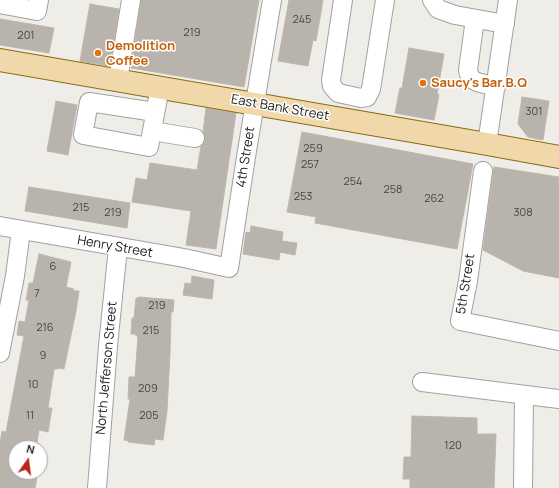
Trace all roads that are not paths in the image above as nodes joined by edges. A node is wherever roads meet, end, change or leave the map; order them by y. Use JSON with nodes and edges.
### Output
{"nodes":[{"id":1,"x":39,"y":0,"type":"edge"},
{"id":2,"x":131,"y":0,"type":"edge"},
{"id":3,"x":272,"y":0,"type":"edge"},
{"id":4,"x":344,"y":0,"type":"edge"},
{"id":5,"x":385,"y":0,"type":"edge"},
{"id":6,"x":432,"y":0,"type":"edge"},
{"id":7,"x":508,"y":0,"type":"edge"},
{"id":8,"x":0,"y":4,"type":"edge"},
{"id":9,"x":475,"y":19,"type":"junction"},
{"id":10,"x":505,"y":24,"type":"junction"},
{"id":11,"x":0,"y":60,"type":"edge"},
{"id":12,"x":118,"y":80,"type":"junction"},
{"id":13,"x":160,"y":87,"type":"junction"},
{"id":14,"x":496,"y":88,"type":"junction"},
{"id":15,"x":354,"y":96,"type":"junction"},
{"id":16,"x":255,"y":104,"type":"junction"},
{"id":17,"x":155,"y":112,"type":"junction"},
{"id":18,"x":352,"y":121,"type":"junction"},
{"id":19,"x":152,"y":130,"type":"junction"},
{"id":20,"x":195,"y":138,"type":"dead end"},
{"id":21,"x":487,"y":144,"type":"junction"},
{"id":22,"x":559,"y":157,"type":"edge"},
{"id":23,"x":483,"y":171,"type":"dead end"},
{"id":24,"x":0,"y":226,"type":"edge"},
{"id":25,"x":22,"y":230,"type":"junction"},
{"id":26,"x":118,"y":247,"type":"junction"},
{"id":27,"x":229,"y":268,"type":"joint"},
{"id":28,"x":3,"y":325,"type":"edge"},
{"id":29,"x":559,"y":341,"type":"edge"},
{"id":30,"x":0,"y":353,"type":"edge"},
{"id":31,"x":422,"y":382,"type":"dead end"},
{"id":32,"x":524,"y":395,"type":"junction"},
{"id":33,"x":559,"y":399,"type":"edge"},
{"id":34,"x":97,"y":488,"type":"edge"},
{"id":35,"x":524,"y":488,"type":"edge"}],
"edges":[{"from":1,"to":8,"type":"street"},
{"from":2,"to":12,"type":"street"},
{"from":3,"to":16,"type":"street","name":"4th Street"},
{"from":4,"to":15,"type":"street"},
{"from":5,"to":15,"type":"street"},
{"from":6,"to":9,"type":"street"},
{"from":7,"to":10,"type":"street"},
{"from":9,"to":10,"type":"street"},
{"from":9,"to":14,"type":"street"},
{"from":10,"to":14,"type":"street"},
{"from":11,"to":12,"type":"main road","name":"East Bank Street"},
{"from":12,"to":13,"type":"main road","name":"East Bank Street"},
{"from":13,"to":16,"type":"main road","name":"East Bank Street"},
{"from":13,"to":17,"type":"street"},
{"from":14,"to":21,"type":"street"},
{"from":15,"to":18,"type":"street"},
{"from":16,"to":18,"type":"main road","name":"East Bank Street"},
{"from":16,"to":27,"type":"street","name":"4th Street"},
{"from":17,"to":19,"type":"street"},
{"from":17,"to":19,"type":"street"},
{"from":18,"to":21,"type":"main road","name":"East Bank Street"},
{"from":19,"to":20,"type":"street"},
{"from":21,"to":22,"type":"main road","name":"East Bank Street"},
{"from":23,"to":29,"type":"street","name":"5th Street"},
{"from":24,"to":25,"type":"street","name":"Henry Street"},
{"from":25,"to":26,"type":"street","name":"Henry Street"},
{"from":25,"to":28,"type":"street"},
{"from":26,"to":27,"type":"street","name":"Henry Street"},
{"from":26,"to":34,"type":"street","name":"North Jefferson Street"},
{"from":28,"to":30,"type":"street"},
{"from":31,"to":32,"type":"street"},
{"from":32,"to":33,"type":"street"},
{"from":32,"to":35,"type":"street"}]}
